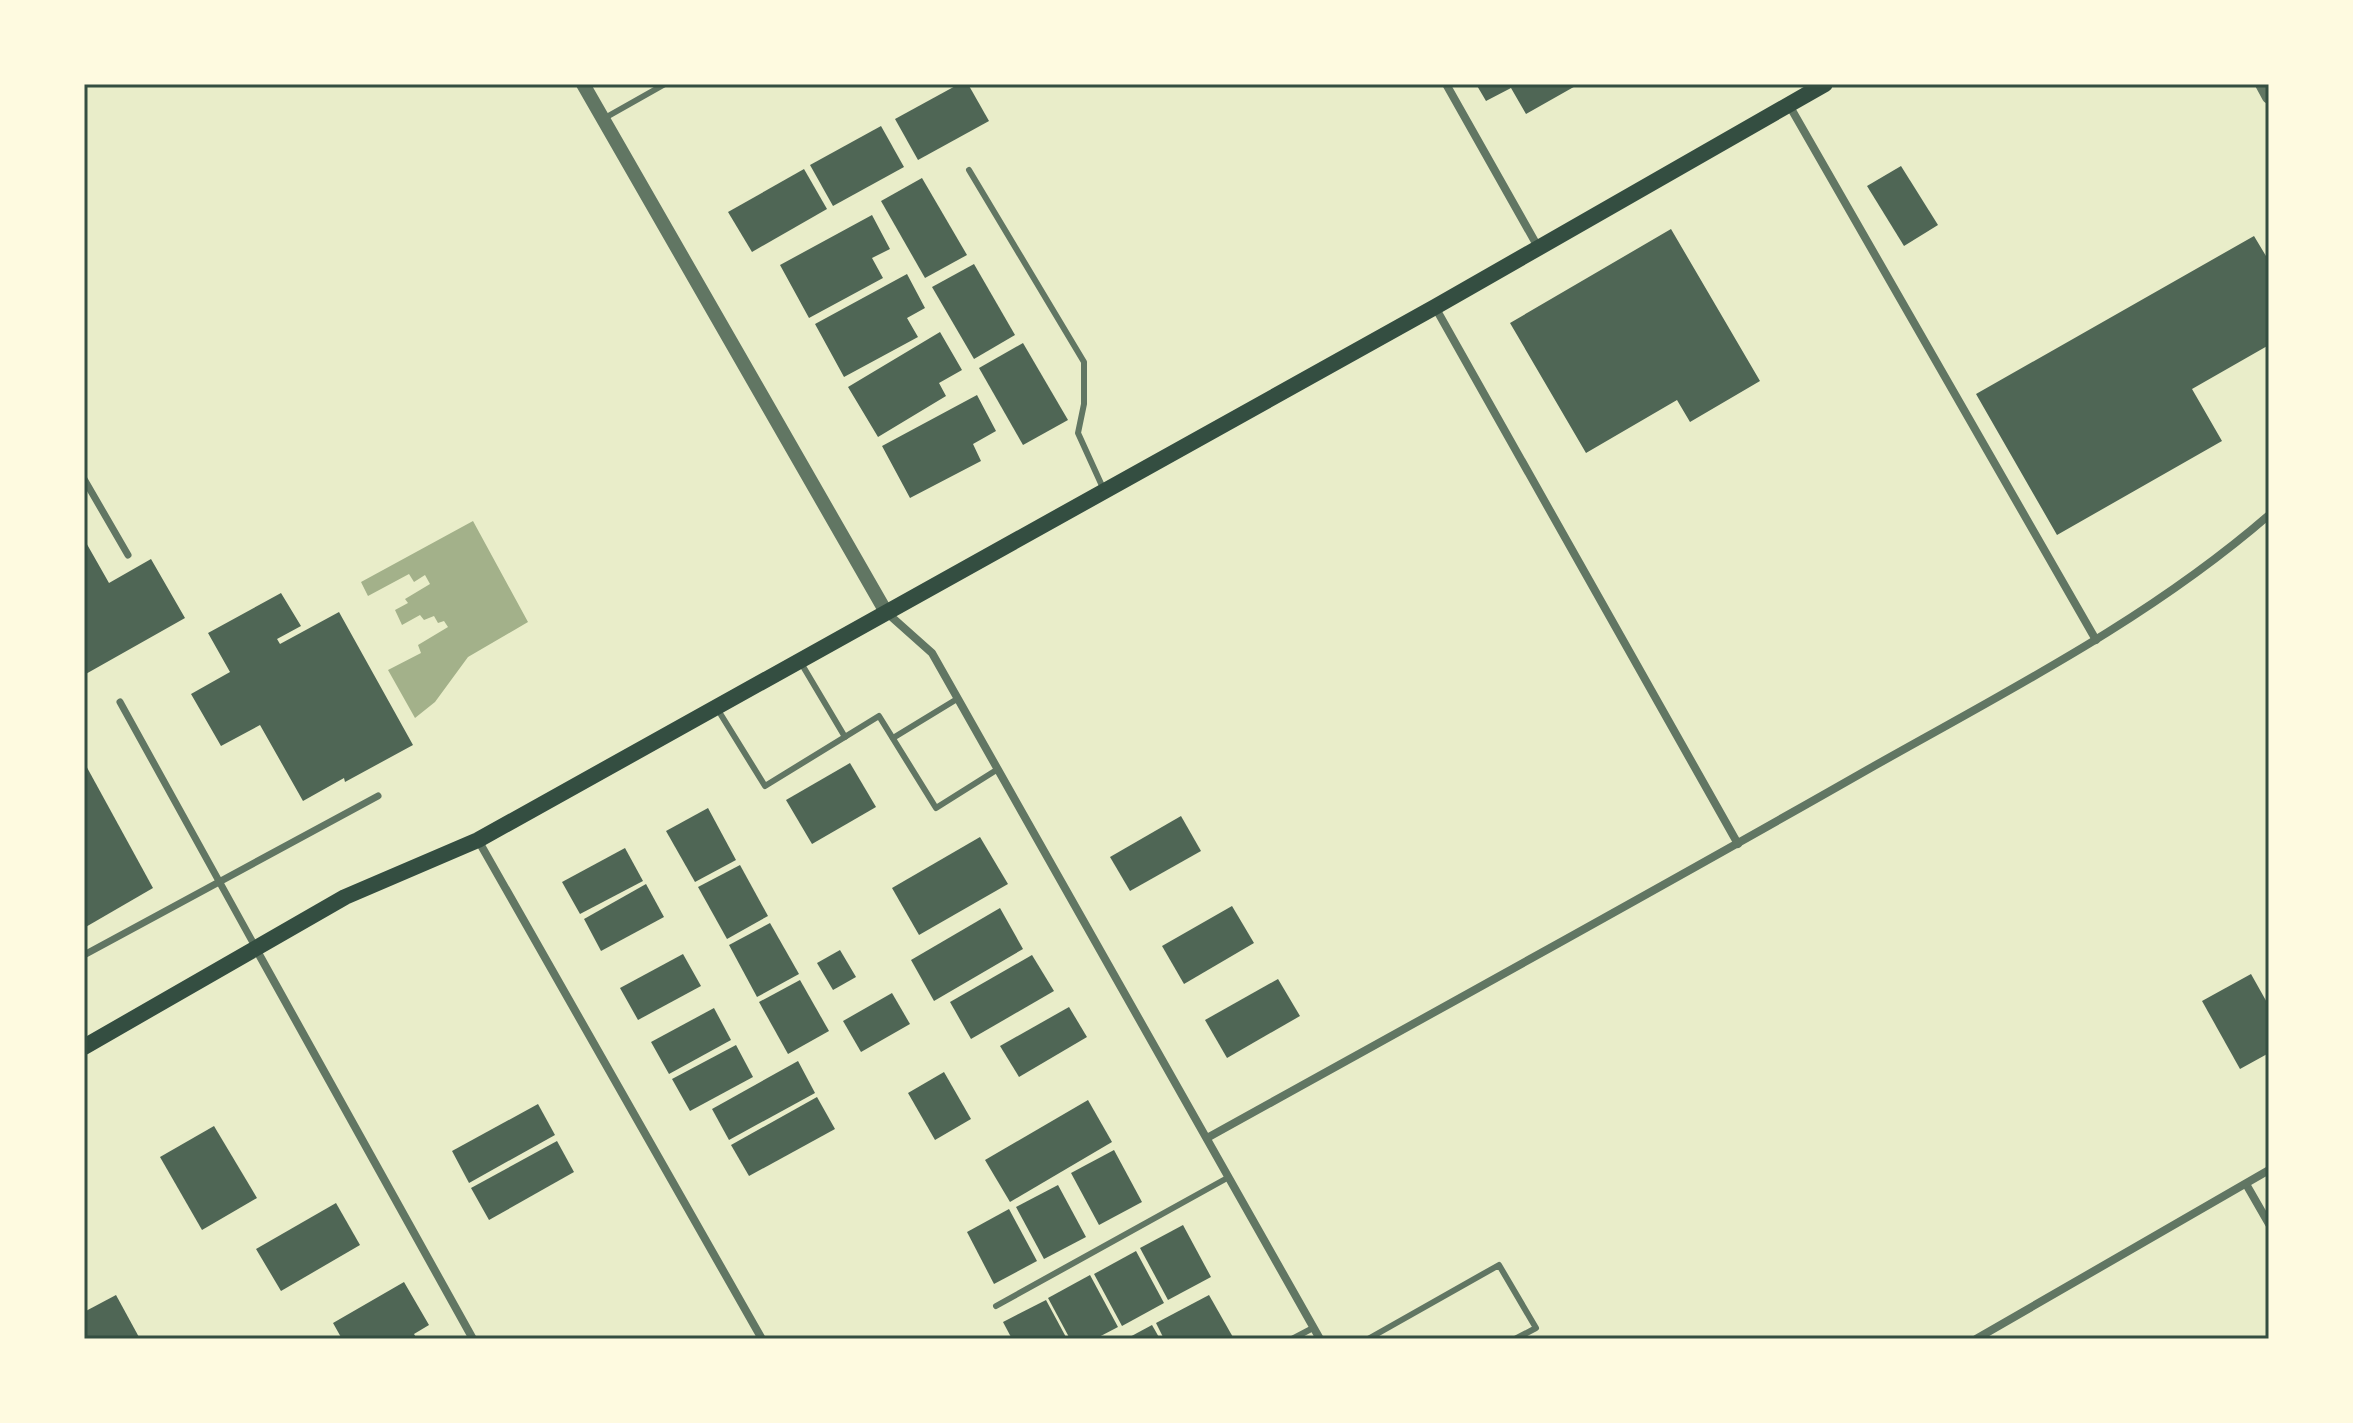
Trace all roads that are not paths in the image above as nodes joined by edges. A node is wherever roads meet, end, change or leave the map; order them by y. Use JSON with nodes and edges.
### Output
{"nodes":[{"id":1,"x":583,"y":84,"type":"edge"},
{"id":2,"x":665,"y":84,"type":"edge"},
{"id":3,"x":1446,"y":84,"type":"edge"},
{"id":4,"x":1825,"y":84,"type":"edge"},
{"id":5,"x":2262,"y":84,"type":"edge"},
{"id":6,"x":2269,"y":97,"type":"edge"},
{"id":7,"x":1789,"y":105,"type":"junction"},
{"id":8,"x":603,"y":119,"type":"junction"},
{"id":9,"x":969,"y":170,"type":"dead end"},
{"id":10,"x":1538,"y":247,"type":"junction"},
{"id":11,"x":1435,"y":307,"type":"junction"},
{"id":12,"x":84,"y":479,"type":"edge"},
{"id":13,"x":1104,"y":492,"type":"junction"},
{"id":14,"x":2269,"y":515,"type":"edge"},
{"id":15,"x":128,"y":555,"type":"dead end"},
{"id":16,"x":886,"y":612,"type":"junction"},
{"id":17,"x":2096,"y":640,"type":"junction"},
{"id":18,"x":799,"y":660,"type":"junction"},
{"id":19,"x":957,"y":699,"type":"junction"},
{"id":20,"x":120,"y":702,"type":"dead end"},
{"id":21,"x":716,"y":707,"type":"junction"},
{"id":22,"x":845,"y":737,"type":"junction"},
{"id":23,"x":893,"y":738,"type":"junction"},
{"id":24,"x":998,"y":769,"type":"junction"},
{"id":25,"x":378,"y":796,"type":"dead end"},
{"id":26,"x":478,"y":840,"type":"junction"},
{"id":27,"x":1738,"y":844,"type":"junction"},
{"id":28,"x":219,"y":883,"type":"junction"},
{"id":29,"x":256,"y":948,"type":"junction"},
{"id":30,"x":84,"y":955,"type":"edge"},
{"id":31,"x":84,"y":1047,"type":"edge"},
{"id":32,"x":1207,"y":1138,"type":"junction"},
{"id":33,"x":2269,"y":1170,"type":"edge"},
{"id":34,"x":1229,"y":1177,"type":"junction"},
{"id":35,"x":2246,"y":1184,"type":"junction"},
{"id":36,"x":2269,"y":1224,"type":"edge"},
{"id":37,"x":996,"y":1306,"type":"dead end"},
{"id":38,"x":1313,"y":1328,"type":"junction"},
{"id":39,"x":473,"y":1339,"type":"edge"},
{"id":40,"x":762,"y":1339,"type":"edge"},
{"id":41,"x":1292,"y":1339,"type":"edge"},
{"id":42,"x":1320,"y":1339,"type":"edge"},
{"id":43,"x":1368,"y":1339,"type":"edge"},
{"id":44,"x":1515,"y":1339,"type":"edge"},
{"id":45,"x":1976,"y":1339,"type":"edge"}],
"edges":[{"from":1,"to":8,"type":"street"},
{"from":2,"to":8,"type":"lane"},
{"from":3,"to":10,"type":"street"},
{"from":4,"to":7,"type":"main road"},
{"from":5,"to":6,"type":"street"},
{"from":7,"to":10,"type":"main road"},
{"from":7,"to":17,"type":"street"},
{"from":8,"to":16,"type":"street"},
{"from":9,"to":13,"type":"lane"},
{"from":10,"to":11,"type":"main road"},
{"from":11,"to":13,"type":"main road"},
{"from":11,"to":27,"type":"street"},
{"from":12,"to":15,"type":"street"},
{"from":13,"to":16,"type":"main road"},
{"from":14,"to":17,"type":"street"},
{"from":16,"to":18,"type":"main road"},
{"from":16,"to":19,"type":"street"},
{"from":17,"to":27,"type":"street"},
{"from":18,"to":21,"type":"main road"},
{"from":18,"to":22,"type":"lane"},
{"from":19,"to":23,"type":"lane"},
{"from":19,"to":24,"type":"street"},
{"from":20,"to":28,"type":"street"},
{"from":21,"to":22,"type":"lane"},
{"from":21,"to":26,"type":"main road"},
{"from":22,"to":23,"type":"lane"},
{"from":23,"to":24,"type":"lane"},
{"from":24,"to":32,"type":"street"},
{"from":25,"to":28,"type":"street"},
{"from":26,"to":29,"type":"main road"},
{"from":26,"to":40,"type":"street"},
{"from":27,"to":32,"type":"street"},
{"from":28,"to":29,"type":"street"},
{"from":28,"to":30,"type":"street"},
{"from":29,"to":31,"type":"main road"},
{"from":29,"to":39,"type":"street"},
{"from":32,"to":34,"type":"street"},
{"from":33,"to":35,"type":"street"},
{"from":34,"to":37,"type":"lane"},
{"from":34,"to":38,"type":"street"},
{"from":35,"to":36,"type":"street"},
{"from":35,"to":45,"type":"street"},
{"from":38,"to":41,"type":"lane"},
{"from":38,"to":42,"type":"street"},
{"from":43,"to":44,"type":"lane"}]}
